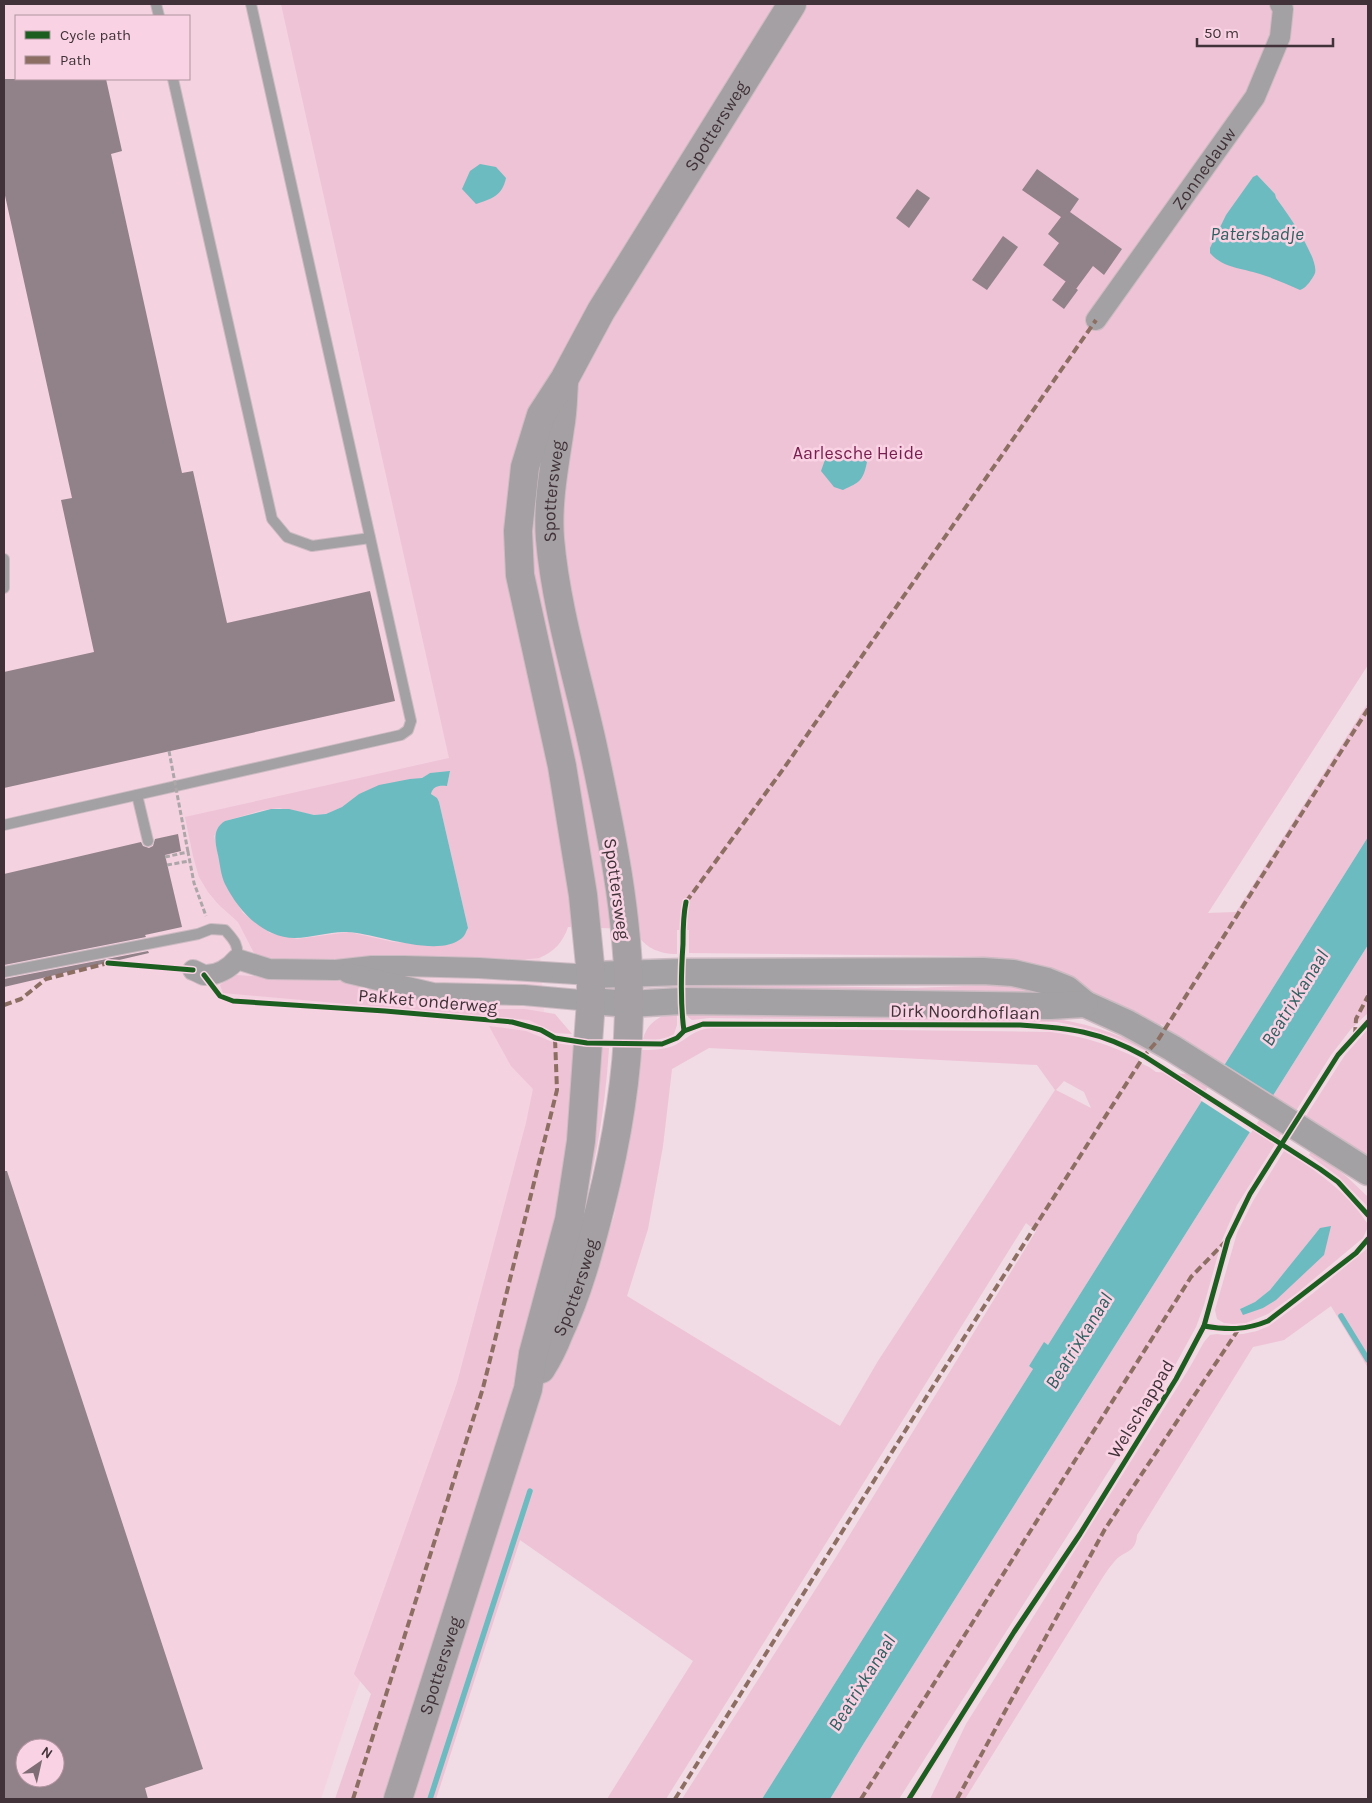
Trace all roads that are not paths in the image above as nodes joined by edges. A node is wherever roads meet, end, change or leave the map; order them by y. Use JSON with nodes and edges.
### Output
{"nodes":[{"id":1,"x":251,"y":4,"type":"edge"},
{"id":2,"x":792,"y":4,"type":"edge"},
{"id":3,"x":1280,"y":4,"type":"edge"},
{"id":4,"x":173,"y":80,"type":"edge"},
{"id":5,"x":1096,"y":320,"type":"dead end"},
{"id":6,"x":565,"y":378,"type":"junction"},
{"id":7,"x":370,"y":538,"type":"junction"},
{"id":8,"x":4,"y":559,"type":"edge"},
{"id":9,"x":4,"y":588,"type":"edge"},
{"id":10,"x":137,"y":795,"type":"junction"},
{"id":11,"x":4,"y":825,"type":"edge"},
{"id":12,"x":148,"y":841,"type":"dead end"},
{"id":13,"x":237,"y":959,"type":"junction"},
{"id":14,"x":193,"y":970,"type":"dead end"},
{"id":15,"x":4,"y":972,"type":"edge"},
{"id":16,"x":628,"y":974,"type":"junction"},
{"id":17,"x":591,"y":988,"type":"junction"},
{"id":18,"x":628,"y":1004,"type":"junction"},
{"id":19,"x":1085,"y":1004,"type":"junction"},
{"id":20,"x":1360,"y":1168,"type":"edge"},
{"id":21,"x":1368,"y":1185,"type":"edge"},
{"id":22,"x":528,"y":1390,"type":"junction"},
{"id":23,"x":398,"y":1799,"type":"edge"}],
"edges":[{"from":1,"to":7,"type":"lane"},
{"from":2,"to":6,"type":"main road","name":"Spottersweg"},
{"from":3,"to":5,"type":"street","name":"Zonnedauw"},
{"from":4,"to":7,"type":"lane"},
{"from":6,"to":16,"type":"main road","name":"Spottersweg"},
{"from":6,"to":17,"type":"main road","name":"Spottersweg"},
{"from":7,"to":10,"type":"lane"},
{"from":8,"to":9,"type":"lane"},
{"from":10,"to":11,"type":"lane"},
{"from":10,"to":12,"type":"lane"},
{"from":13,"to":14,"type":"street"},
{"from":13,"to":15,"type":"lane"},
{"from":13,"to":17,"type":"street","name":"Pakket onderweg"},
{"from":16,"to":17,"type":"street","name":"Dirk Noordhoflaan"},
{"from":16,"to":18,"type":"main road","name":"Spottersweg"},
{"from":16,"to":19,"type":"street","name":"Dirk Noordhoflaan"},
{"from":17,"to":18,"type":"street","name":"Dirk Noordhoflaan"},
{"from":17,"to":22,"type":"main road","name":"Spottersweg"},
{"from":18,"to":19,"type":"street","name":"Dirk Noordhoflaan"},
{"from":18,"to":22,"type":"main road","name":"Spottersweg"},
{"from":19,"to":20,"type":"street","name":"Dirk Noordhoflaan"},
{"from":20,"to":21,"type":"street","name":"Dirk Noordhoflaan"},
{"from":22,"to":23,"type":"main road","name":"Spottersweg"}]}
